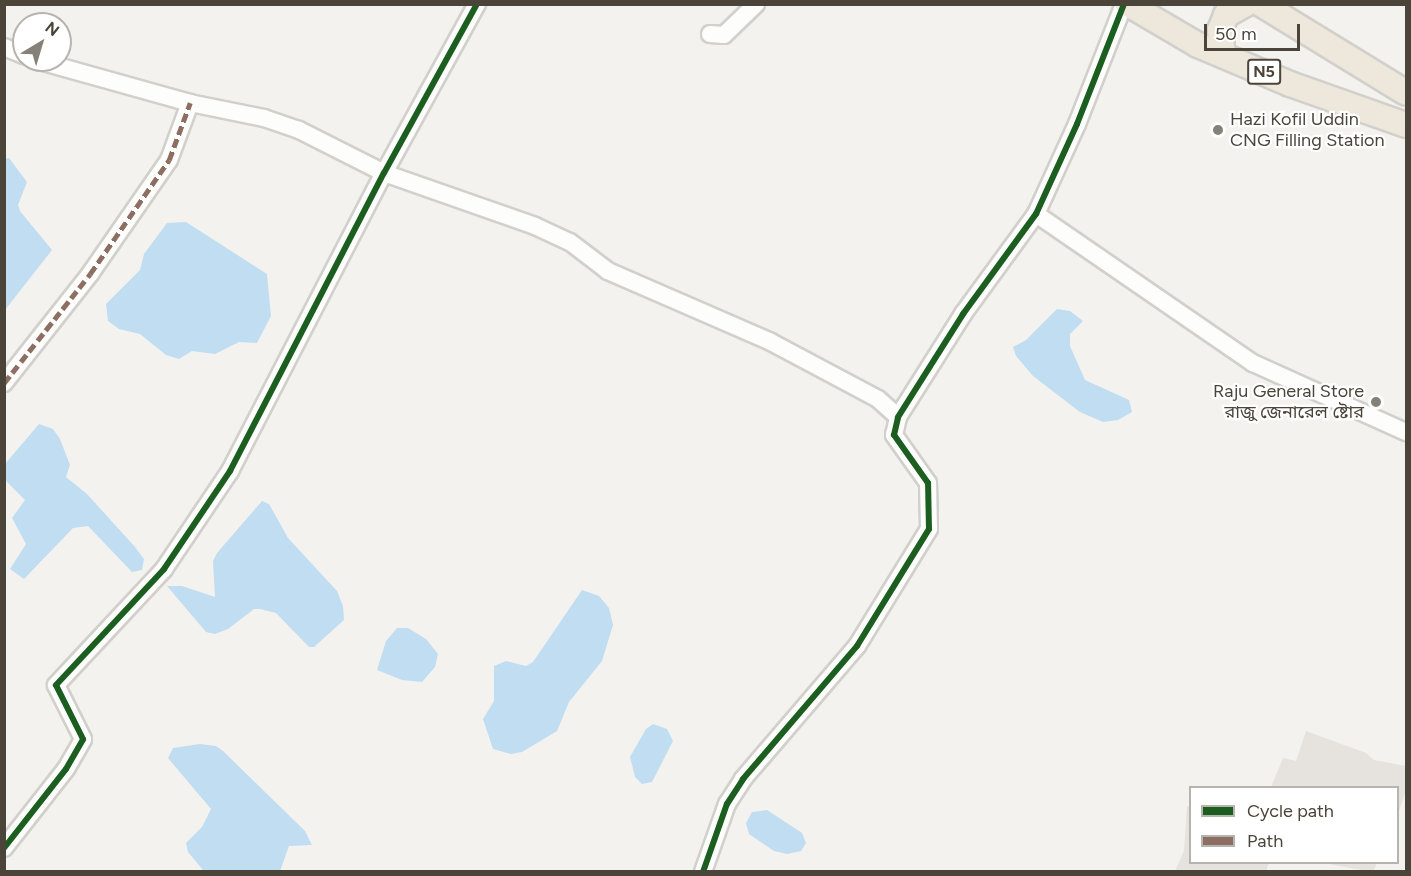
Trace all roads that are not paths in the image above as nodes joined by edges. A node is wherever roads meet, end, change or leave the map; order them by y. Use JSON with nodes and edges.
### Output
{"nodes":[{"id":1,"x":477,"y":4,"type":"edge"},
{"id":2,"x":756,"y":4,"type":"edge"},
{"id":3,"x":1246,"y":4,"type":"edge"},
{"id":4,"x":1261,"y":4,"type":"edge"},
{"id":5,"x":1134,"y":6,"type":"edge"},
{"id":6,"x":710,"y":34,"type":"dead end"},
{"id":7,"x":1224,"y":55,"type":"junction"},
{"id":8,"x":72,"y":70,"type":"edge"},
{"id":9,"x":1407,"y":93,"type":"edge"},
{"id":10,"x":190,"y":103,"type":"junction"},
{"id":11,"x":1407,"y":125,"type":"edge"},
{"id":12,"x":384,"y":173,"type":"junction"},
{"id":13,"x":1036,"y":214,"type":"junction"},
{"id":14,"x":4,"y":383,"type":"edge"},
{"id":15,"x":898,"y":417,"type":"junction"},
{"id":16,"x":1407,"y":432,"type":"edge"},
{"id":17,"x":4,"y":848,"type":"edge"},
{"id":18,"x":703,"y":872,"type":"edge"}],
"edges":[{"from":1,"to":12,"type":"street"},
{"from":2,"to":6,"type":"street"},
{"from":3,"to":7,"type":"highway"},
{"from":4,"to":9,"type":"highway"},
{"from":5,"to":7,"type":"highway","number":"N5"},
{"from":5,"to":13,"type":"street"},
{"from":7,"to":11,"type":"highway","number":"N5"},
{"from":8,"to":10,"type":"street"},
{"from":10,"to":12,"type":"street"},
{"from":10,"to":14,"type":"street"},
{"from":12,"to":15,"type":"street"},
{"from":12,"to":17,"type":"street"},
{"from":13,"to":15,"type":"street"},
{"from":13,"to":16,"type":"street"},
{"from":15,"to":18,"type":"street"}]}
